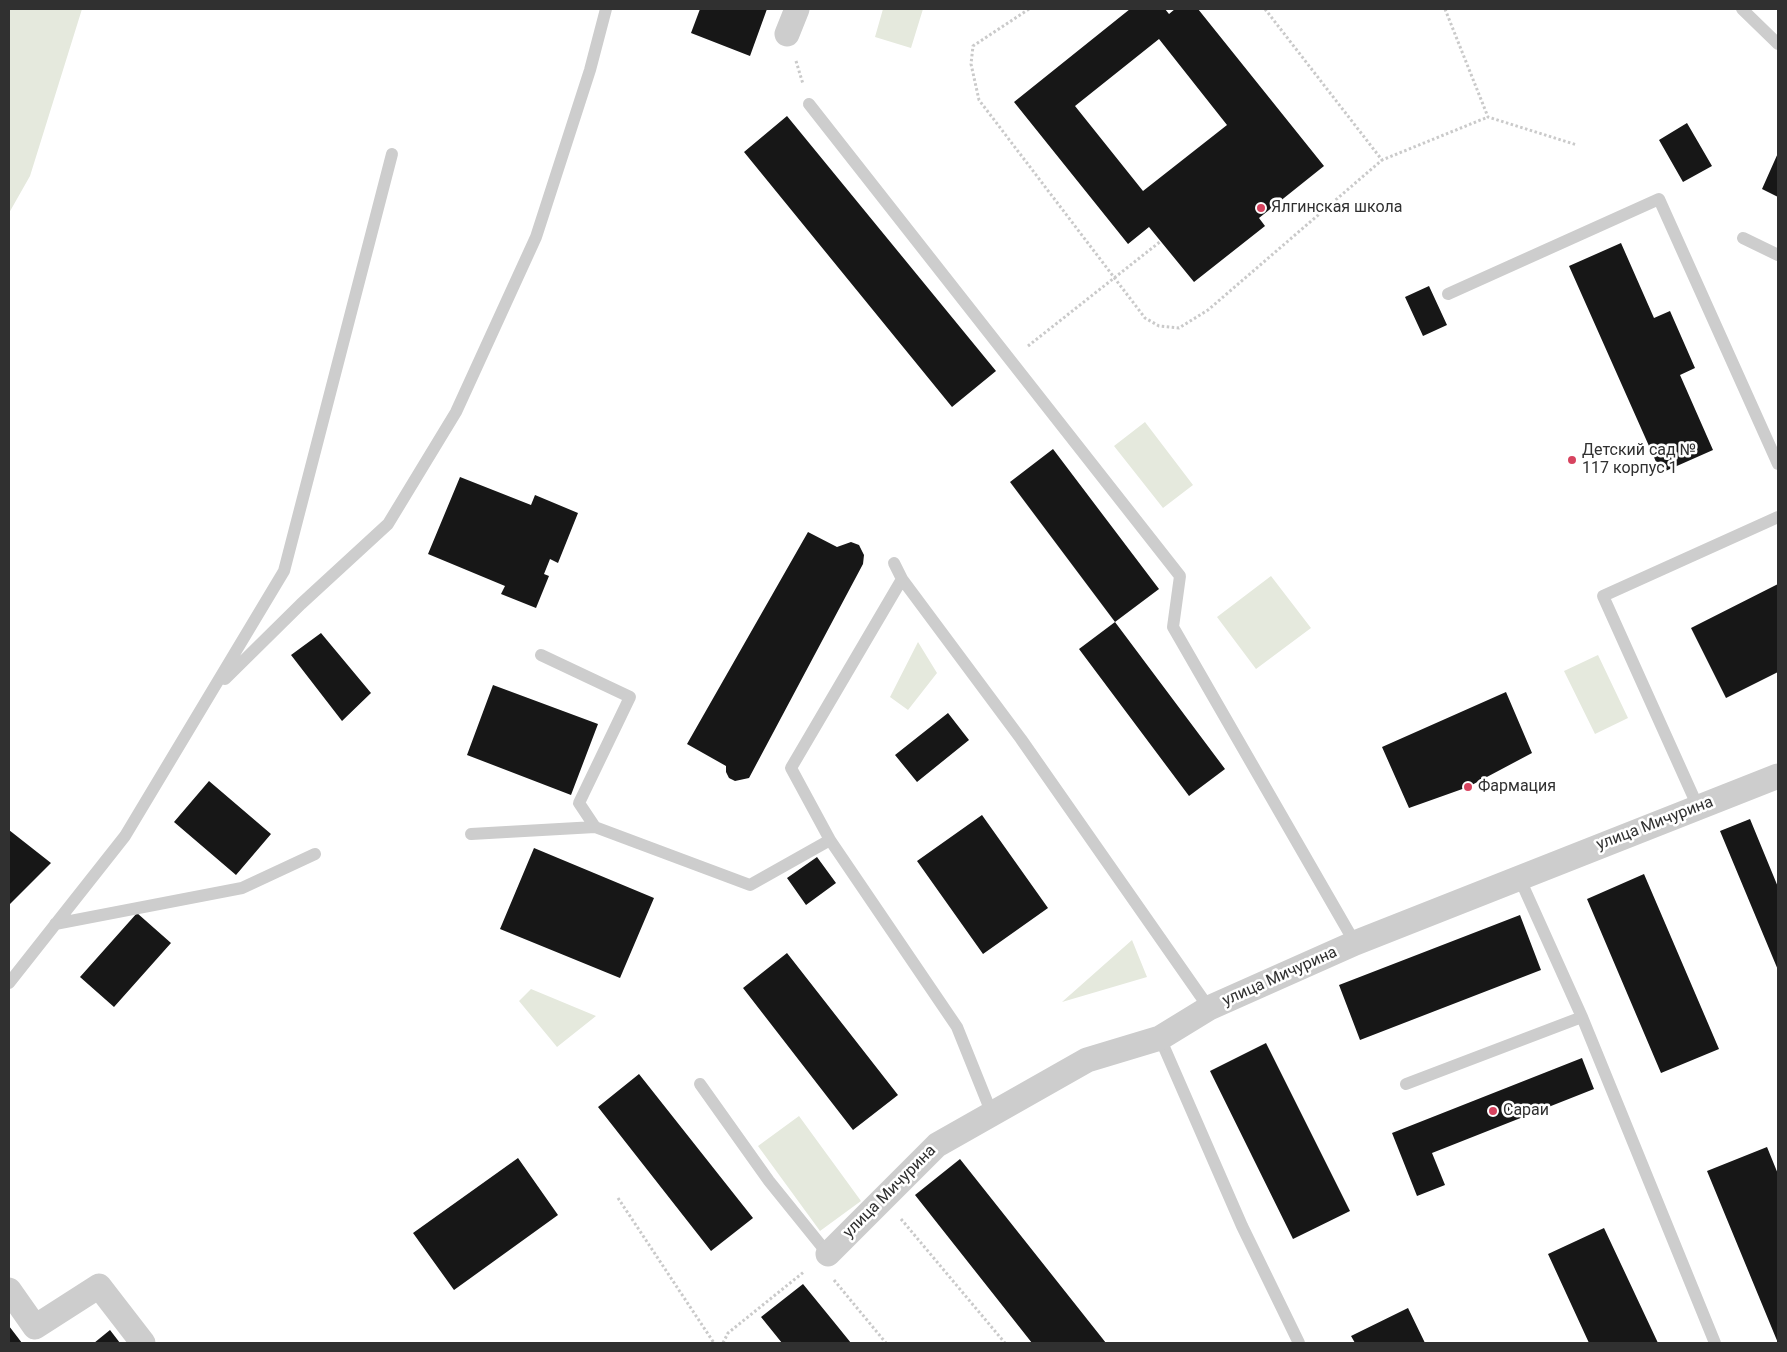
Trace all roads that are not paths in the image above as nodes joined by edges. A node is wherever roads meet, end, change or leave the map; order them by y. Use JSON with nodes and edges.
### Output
{"nodes":[{"id":1,"x":606,"y":9,"type":"edge"},
{"id":2,"x":797,"y":9,"type":"edge"},
{"id":3,"x":1742,"y":9,"type":"edge"},
{"id":4,"x":787,"y":34,"type":"road end"},
{"id":5,"x":1778,"y":44,"type":"edge"},
{"id":6,"x":809,"y":104,"type":"road end"},
{"id":7,"x":392,"y":154,"type":"dead end"},
{"id":8,"x":1743,"y":238,"type":"dead end"},
{"id":9,"x":1778,"y":254,"type":"edge"},
{"id":10,"x":1448,"y":294,"type":"dead end"},
{"id":11,"x":1778,"y":464,"type":"edge"},
{"id":12,"x":1778,"y":517,"type":"edge"},
{"id":13,"x":894,"y":563,"type":"dead end"},
{"id":14,"x":902,"y":579,"type":"junction"},
{"id":15,"x":541,"y":655,"type":"dead end"},
{"id":16,"x":211,"y":693,"type":"junction"},
{"id":17,"x":1778,"y":776,"type":"edge"},
{"id":18,"x":1698,"y":807,"type":"junction"},
{"id":19,"x":595,"y":828,"type":"junction"},
{"id":20,"x":471,"y":834,"type":"dead end"},
{"id":21,"x":830,"y":840,"type":"junction"},
{"id":22,"x":315,"y":854,"type":"dead end"},
{"id":23,"x":1519,"y":877,"type":"junction"},
{"id":24,"x":56,"y":924,"type":"junction"},
{"id":25,"x":1356,"y":943,"type":"junction"},
{"id":26,"x":9,"y":983,"type":"edge"},
{"id":27,"x":1209,"y":1008,"type":"junction"},
{"id":28,"x":1582,"y":1017,"type":"junction"},
{"id":29,"x":1160,"y":1038,"type":"junction"},
{"id":30,"x":700,"y":1084,"type":"dead end"},
{"id":31,"x":1406,"y":1084,"type":"dead end"},
{"id":32,"x":992,"y":1114,"type":"junction"},
{"id":33,"x":823,"y":1257,"type":"joint"},
{"id":34,"x":9,"y":1290,"type":"edge"},
{"id":35,"x":143,"y":1343,"type":"edge"},
{"id":36,"x":1299,"y":1343,"type":"edge"},
{"id":37,"x":1715,"y":1343,"type":"edge"}],
"edges":[{"from":1,"to":16,"type":"lane"},
{"from":2,"to":4,"type":"street"},
{"from":3,"to":5,"type":"lane"},
{"from":6,"to":25,"type":"lane"},
{"from":7,"to":16,"type":"lane"},
{"from":8,"to":9,"type":"lane"},
{"from":10,"to":11,"type":"lane"},
{"from":12,"to":18,"type":"lane"},
{"from":13,"to":14,"type":"lane"},
{"from":14,"to":21,"type":"lane"},
{"from":14,"to":27,"type":"lane"},
{"from":15,"to":19,"type":"lane"},
{"from":16,"to":24,"type":"lane"},
{"from":17,"to":18,"type":"street","name":"улица Мичурина"},
{"from":18,"to":23,"type":"street","name":"улица Мичурина"},
{"from":19,"to":20,"type":"lane"},
{"from":19,"to":21,"type":"lane"},
{"from":21,"to":32,"type":"lane"},
{"from":22,"to":24,"type":"lane"},
{"from":23,"to":25,"type":"street","name":"улица Мичурина"},
{"from":23,"to":28,"type":"lane"},
{"from":24,"to":26,"type":"lane"},
{"from":25,"to":27,"type":"street","name":"улица Мичурина"},
{"from":27,"to":29,"type":"street","name":"улица Мичурина"},
{"from":28,"to":31,"type":"lane"},
{"from":28,"to":37,"type":"lane"},
{"from":29,"to":32,"type":"street","name":"улица Мичурина"},
{"from":29,"to":36,"type":"lane"},
{"from":30,"to":33,"type":"lane"},
{"from":32,"to":33,"type":"street","name":"улица Мичурина"},
{"from":34,"to":35,"type":"street"}]}
